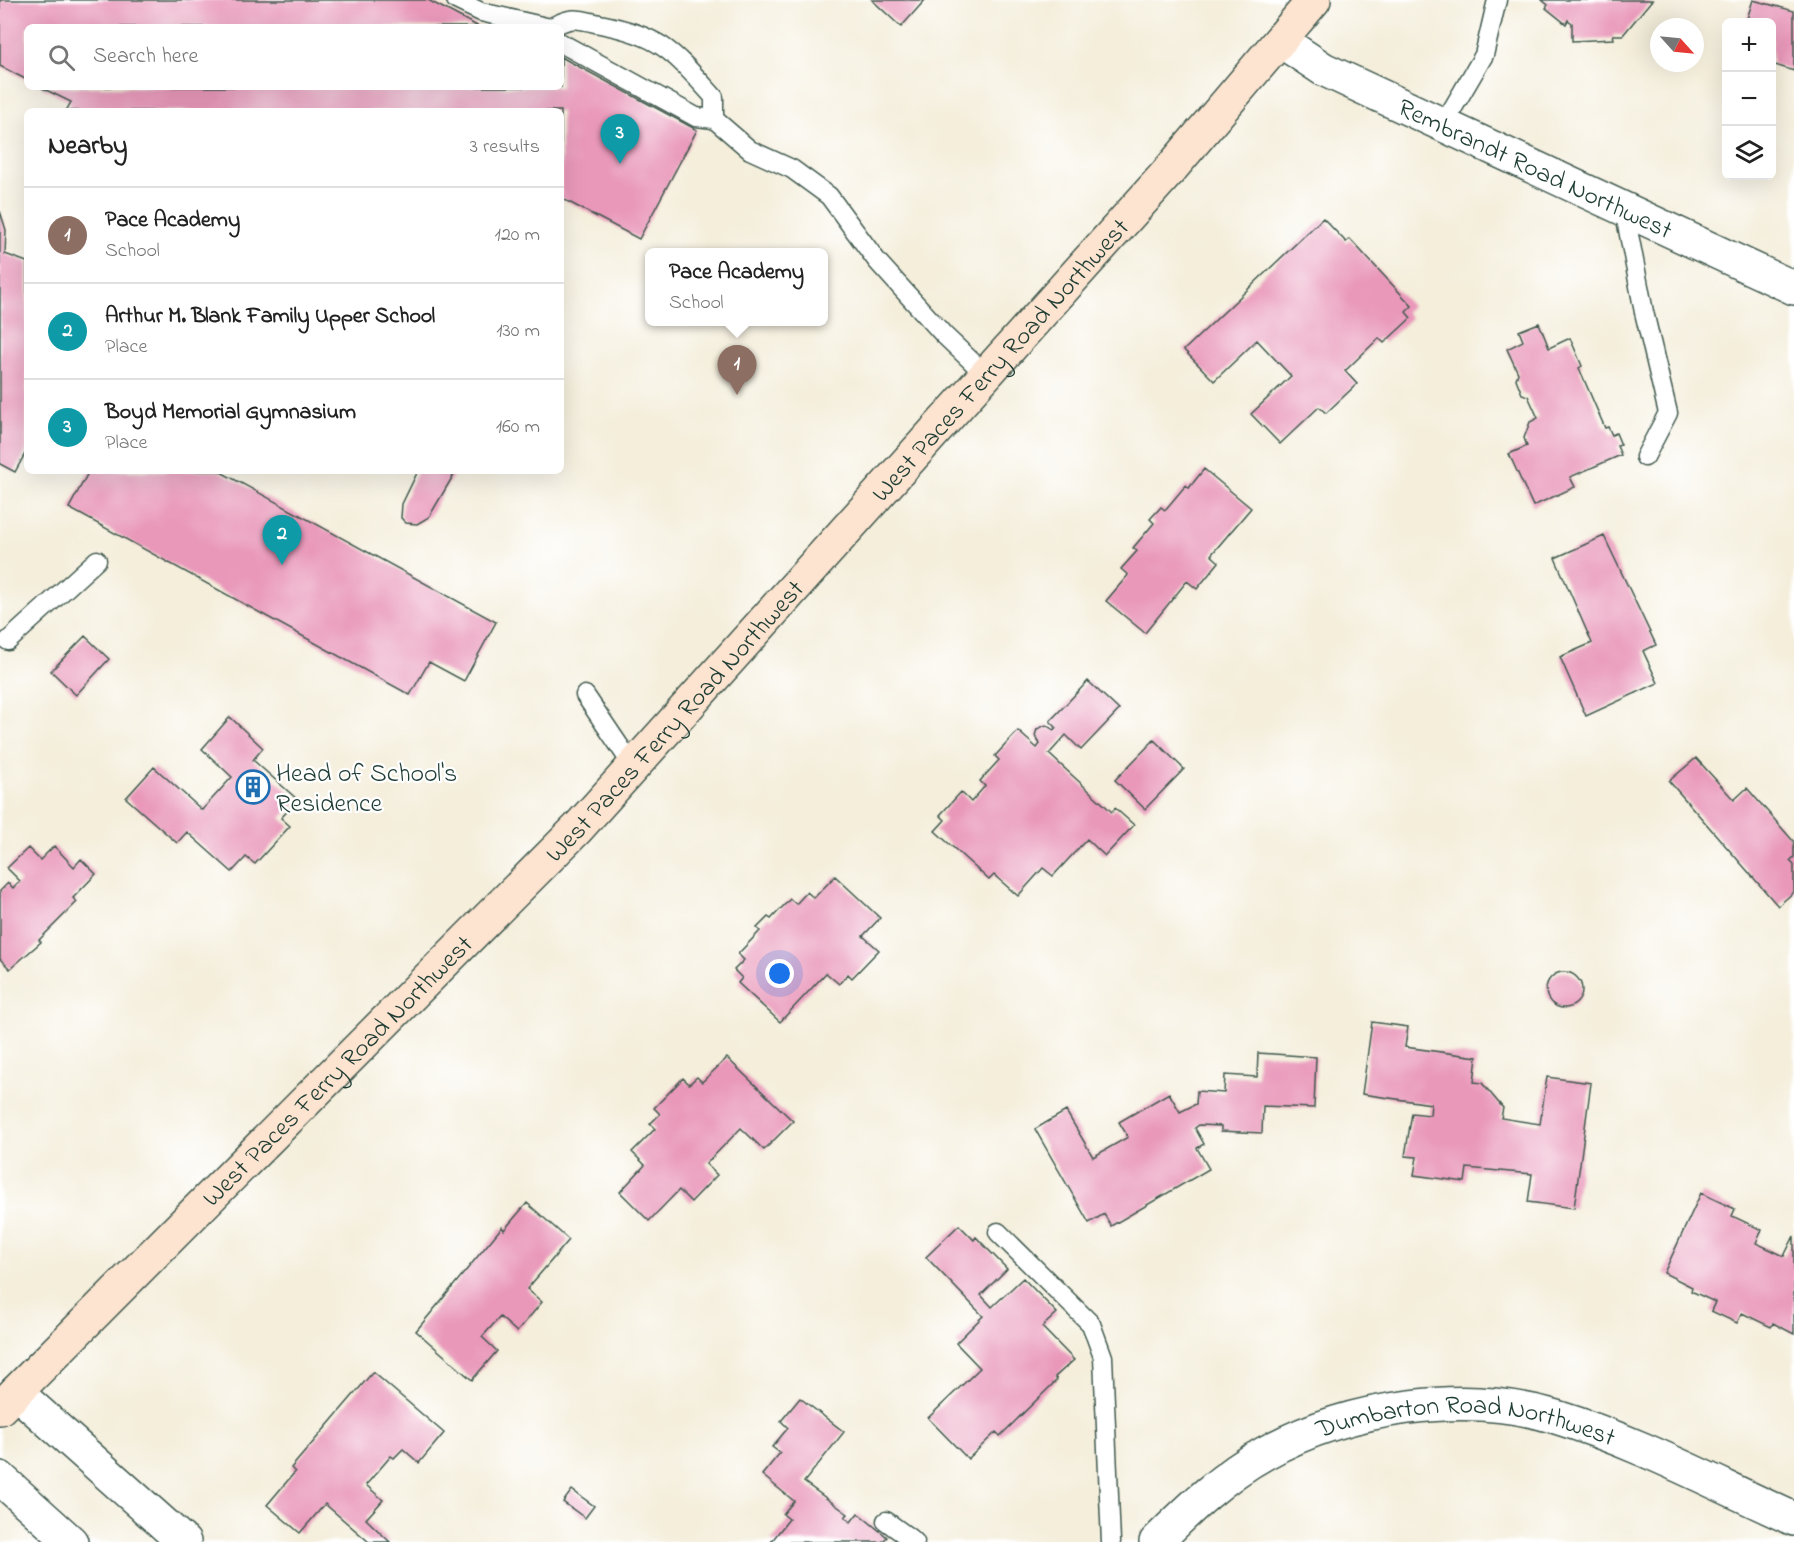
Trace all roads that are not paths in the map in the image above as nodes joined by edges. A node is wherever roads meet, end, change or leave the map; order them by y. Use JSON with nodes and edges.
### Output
{"nodes":[{"id":1,"x":456,"y":0,"type":"edge"},
{"id":2,"x":1314,"y":0,"type":"edge"},
{"id":3,"x":1497,"y":0,"type":"edge"},
{"id":4,"x":533,"y":24,"type":"edge"},
{"id":5,"x":558,"y":24,"type":"edge"},
{"id":6,"x":1281,"y":41,"type":"junction"},
{"id":7,"x":564,"y":45,"type":"edge"},
{"id":8,"x":714,"y":119,"type":"junction"},
{"id":9,"x":1443,"y":125,"type":"junction"},
{"id":10,"x":1624,"y":208,"type":"junction"},
{"id":11,"x":1794,"y":288,"type":"edge"},
{"id":12,"x":985,"y":374,"type":"junction"},
{"id":13,"x":1645,"y":457,"type":"dead end"},
{"id":14,"x":97,"y":560,"type":"dead end"},
{"id":15,"x":8,"y":640,"type":"dead end"},
{"id":16,"x":585,"y":695,"type":"dead end"},
{"id":17,"x":633,"y":766,"type":"junction"},
{"id":18,"x":998,"y":1232,"type":"dead end"},
{"id":19,"x":8,"y":1400,"type":"edge"},
{"id":20,"x":0,"y":1478,"type":"edge"},
{"id":21,"x":1794,"y":1519,"type":"edge"},
{"id":22,"x":886,"y":1521,"type":"dead end"},
{"id":23,"x":71,"y":1542,"type":"edge"},
{"id":24,"x":184,"y":1542,"type":"edge"},
{"id":25,"x":915,"y":1542,"type":"edge"},
{"id":26,"x":1111,"y":1542,"type":"edge"},
{"id":27,"x":1156,"y":1542,"type":"edge"}],
"edges":[{"from":1,"to":4,"type":"lane"},
{"from":2,"to":6,"type":"main road","name":"West Paces Ferry Road Northwest"},
{"from":3,"to":9,"type":"lane"},
{"from":5,"to":8,"type":"lane"},
{"from":6,"to":9,"type":"street","name":"Rembrandt Road Northwest"},
{"from":6,"to":12,"type":"main road","name":"West Paces Ferry Road Northwest"},
{"from":7,"to":8,"type":"lane"},
{"from":8,"to":12,"type":"lane"},
{"from":9,"to":10,"type":"street","name":"Rembrandt Road Northwest"},
{"from":10,"to":11,"type":"street","name":"Rembrandt Road Northwest"},
{"from":10,"to":13,"type":"lane"},
{"from":12,"to":17,"type":"main road","name":"West Paces Ferry Road Northwest"},
{"from":14,"to":15,"type":"lane"},
{"from":16,"to":17,"type":"lane"},
{"from":17,"to":19,"type":"main road","name":"West Paces Ferry Road Northwest"},
{"from":18,"to":26,"type":"lane"},
{"from":19,"to":24,"type":"street"},
{"from":20,"to":23,"type":"street"},
{"from":21,"to":27,"type":"street","name":"Dumbarton Road Northwest"},
{"from":22,"to":25,"type":"lane"}]}
